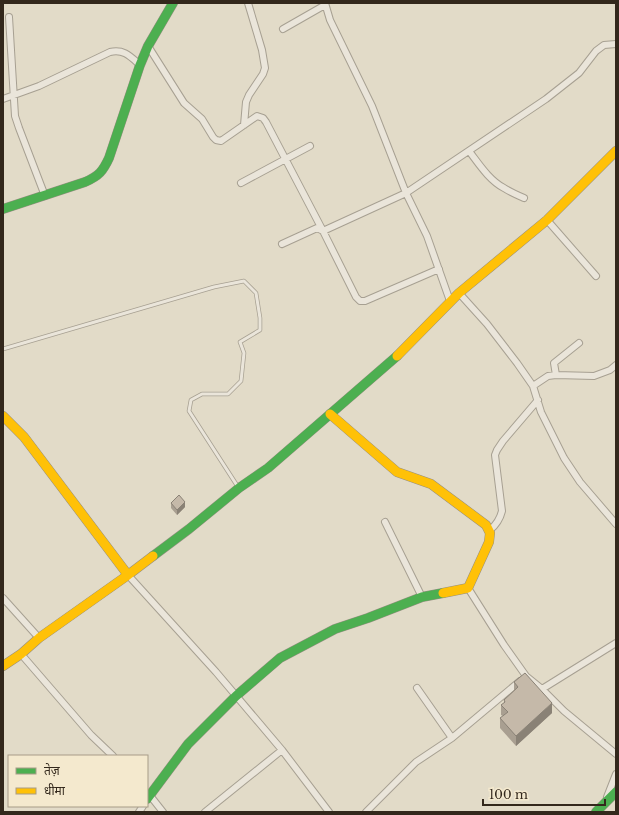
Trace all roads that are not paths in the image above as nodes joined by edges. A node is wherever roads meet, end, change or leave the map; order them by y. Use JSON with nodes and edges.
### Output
{"nodes":[{"id":1,"x":173,"y":3,"type":"edge"},
{"id":2,"x":248,"y":3,"type":"edge"},
{"id":3,"x":325,"y":4,"type":"edge"},
{"id":4,"x":9,"y":17,"type":"dead end"},
{"id":5,"x":282,"y":29,"type":"dead end"},
{"id":6,"x":616,"y":44,"type":"edge"},
{"id":7,"x":148,"y":46,"type":"junction"},
{"id":8,"x":140,"y":65,"type":"junction"},
{"id":9,"x":14,"y":96,"type":"junction"},
{"id":10,"x":3,"y":99,"type":"edge"},
{"id":11,"x":244,"y":125,"type":"junction"},
{"id":12,"x":310,"y":146,"type":"dead end"},
{"id":13,"x":469,"y":151,"type":"junction"},
{"id":14,"x":616,"y":151,"type":"edge"},
{"id":15,"x":286,"y":159,"type":"junction"},
{"id":16,"x":241,"y":183,"type":"dead end"},
{"id":17,"x":406,"y":193,"type":"junction"},
{"id":18,"x":45,"y":196,"type":"junction"},
{"id":19,"x":524,"y":198,"type":"dead end"},
{"id":20,"x":3,"y":209,"type":"edge"},
{"id":21,"x":547,"y":220,"type":"junction"},
{"id":22,"x":323,"y":231,"type":"junction"},
{"id":23,"x":282,"y":244,"type":"dead end"},
{"id":24,"x":438,"y":269,"type":"junction"},
{"id":25,"x":596,"y":276,"type":"dead end"},
{"id":26,"x":458,"y":293,"type":"junction"},
{"id":27,"x":450,"y":301,"type":"junction"},
{"id":28,"x":579,"y":343,"type":"dead end"},
{"id":29,"x":3,"y":349,"type":"edge"},
{"id":30,"x":616,"y":366,"type":"edge"},
{"id":31,"x":556,"y":374,"type":"junction"},
{"id":32,"x":533,"y":386,"type":"junction"},
{"id":33,"x":538,"y":400,"type":"junction"},
{"id":34,"x":330,"y":414,"type":"junction"},
{"id":35,"x":3,"y":416,"type":"edge"},
{"id":36,"x":239,"y":488,"type":"junction"},
{"id":37,"x":385,"y":522,"type":"dead end"},
{"id":38,"x":616,"y":524,"type":"edge"},
{"id":39,"x":490,"y":530,"type":"junction"},
{"id":40,"x":128,"y":575,"type":"junction"},
{"id":41,"x":468,"y":588,"type":"junction"},
{"id":42,"x":422,"y":597,"type":"junction"},
{"id":43,"x":3,"y":598,"type":"edge"},
{"id":44,"x":39,"y":638,"type":"junction"},
{"id":45,"x":616,"y":643,"type":"edge"},
{"id":46,"x":21,"y":654,"type":"junction"},
{"id":47,"x":3,"y":666,"type":"edge"},
{"id":48,"x":526,"y":676,"type":"junction"},
{"id":49,"x":417,"y":688,"type":"dead end"},
{"id":50,"x":542,"y":689,"type":"junction"},
{"id":51,"x":236,"y":696,"type":"junction"},
{"id":52,"x":452,"y":738,"type":"junction"},
{"id":53,"x":282,"y":750,"type":"junction"},
{"id":54,"x":616,"y":754,"type":"edge"},
{"id":55,"x":111,"y":755,"type":"edge"},
{"id":56,"x":616,"y":774,"type":"edge"},
{"id":57,"x":616,"y":792,"type":"edge"},
{"id":58,"x":148,"y":795,"type":"edge"},
{"id":59,"x":604,"y":804,"type":"junction"},
{"id":60,"x":163,"y":812,"type":"edge"},
{"id":61,"x":205,"y":812,"type":"edge"},
{"id":62,"x":329,"y":812,"type":"edge"},
{"id":63,"x":366,"y":812,"type":"edge"},
{"id":64,"x":596,"y":812,"type":"edge"}],
"edges":[{"from":1,"to":7,"type":"main road"},
{"from":2,"to":11,"type":"street"},
{"from":3,"to":5,"type":"street"},
{"from":3,"to":17,"type":"street"},
{"from":4,"to":9,"type":"street"},
{"from":6,"to":13,"type":"street"},
{"from":7,"to":8,"type":"main road"},
{"from":7,"to":11,"type":"street"},
{"from":8,"to":9,"type":"street"},
{"from":8,"to":18,"type":"main road"},
{"from":9,"to":10,"type":"street"},
{"from":9,"to":18,"type":"street"},
{"from":11,"to":15,"type":"street"},
{"from":12,"to":15,"type":"street"},
{"from":13,"to":17,"type":"street"},
{"from":13,"to":19,"type":"street"},
{"from":14,"to":21,"type":"main road"},
{"from":15,"to":16,"type":"street"},
{"from":15,"to":22,"type":"street"},
{"from":17,"to":22,"type":"street"},
{"from":17,"to":24,"type":"street"},
{"from":18,"to":20,"type":"main road"},
{"from":21,"to":25,"type":"street"},
{"from":21,"to":26,"type":"main road"},
{"from":22,"to":23,"type":"street"},
{"from":22,"to":24,"type":"street"},
{"from":24,"to":27,"type":"street"},
{"from":26,"to":27,"type":"main road"},
{"from":26,"to":32,"type":"street"},
{"from":27,"to":34,"type":"main road"},
{"from":28,"to":31,"type":"street"},
{"from":29,"to":36,"type":"lane"},
{"from":30,"to":31,"type":"street"},
{"from":31,"to":32,"type":"street"},
{"from":32,"to":33,"type":"street"},
{"from":33,"to":38,"type":"street"},
{"from":33,"to":39,"type":"street"},
{"from":34,"to":36,"type":"main road"},
{"from":34,"to":39,"type":"main road"},
{"from":35,"to":40,"type":"main road"},
{"from":36,"to":40,"type":"main road"},
{"from":37,"to":42,"type":"street"},
{"from":39,"to":41,"type":"main road"},
{"from":40,"to":44,"type":"main road"},
{"from":40,"to":51,"type":"street"},
{"from":41,"to":42,"type":"main road"},
{"from":41,"to":48,"type":"street"},
{"from":42,"to":51,"type":"main road"},
{"from":43,"to":44,"type":"street"},
{"from":44,"to":46,"type":"main road"},
{"from":45,"to":50,"type":"street"},
{"from":46,"to":47,"type":"main road"},
{"from":46,"to":55,"type":"street"},
{"from":48,"to":50,"type":"street"},
{"from":48,"to":52,"type":"street"},
{"from":49,"to":52,"type":"street"},
{"from":50,"to":54,"type":"street"},
{"from":51,"to":53,"type":"street"},
{"from":51,"to":58,"type":"main road"},
{"from":52,"to":63,"type":"street"},
{"from":53,"to":61,"type":"street"},
{"from":53,"to":62,"type":"street"},
{"from":56,"to":59,"type":"street"},
{"from":57,"to":59,"type":"main road"},
{"from":58,"to":60,"type":"street"},
{"from":59,"to":64,"type":"main road"}]}
